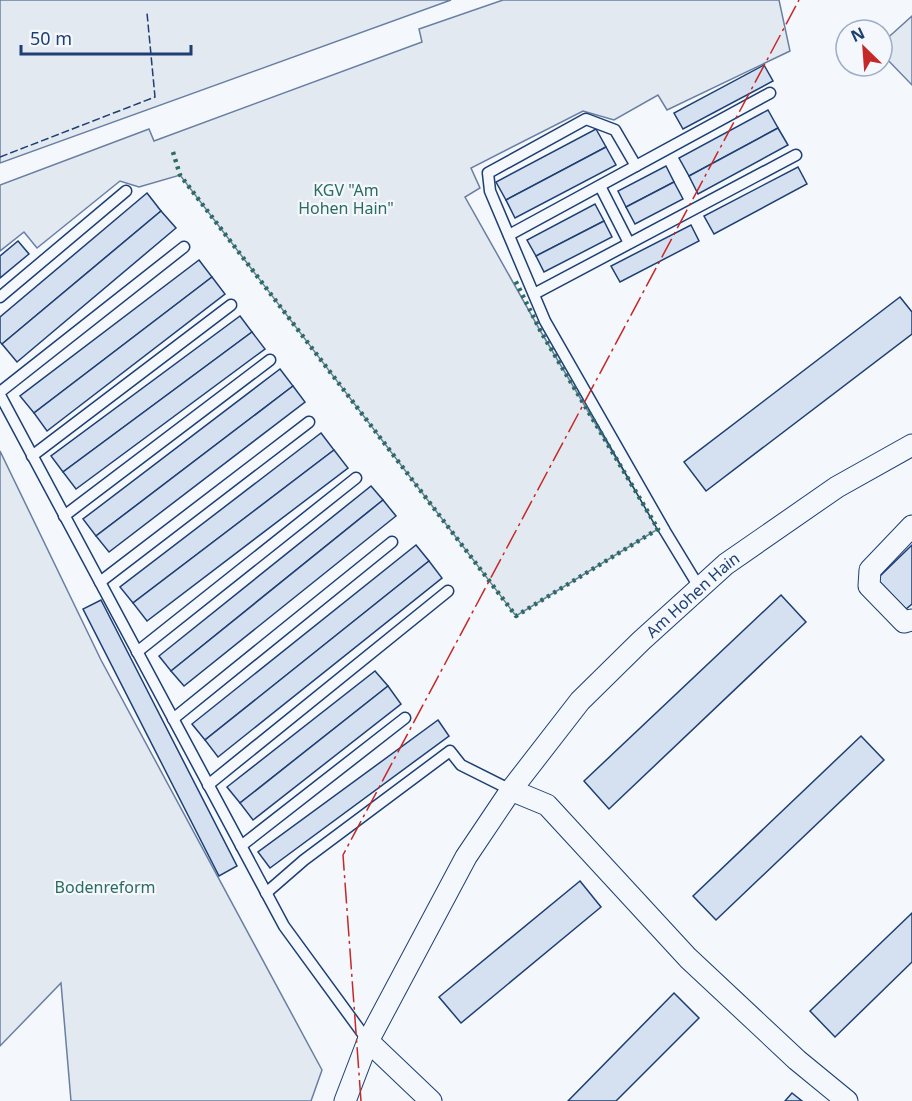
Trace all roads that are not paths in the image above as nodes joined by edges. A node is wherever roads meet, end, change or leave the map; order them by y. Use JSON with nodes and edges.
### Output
{"nodes":[{"id":1,"x":770,"y":93,"type":"dead end"},
{"id":2,"x":796,"y":155,"type":"dead end"},
{"id":3,"x":636,"y":166,"type":"junction"},
{"id":4,"x":600,"y":186,"type":"junction"},
{"id":5,"x":126,"y":191,"type":"dead end"},
{"id":6,"x":509,"y":235,"type":"junction"},
{"id":7,"x":629,"y":243,"type":"junction"},
{"id":8,"x":184,"y":247,"type":"dead end"},
{"id":9,"x":534,"y":294,"type":"junction"},
{"id":10,"x":0,"y":297,"type":"edge"},
{"id":11,"x":231,"y":305,"type":"dead end"},
{"id":12,"x":270,"y":360,"type":"dead end"},
{"id":13,"x":0,"y":394,"type":"edge"},
{"id":14,"x":309,"y":422,"type":"dead end"},
{"id":15,"x":912,"y":445,"type":"edge"},
{"id":16,"x":32,"y":456,"type":"junction"},
{"id":17,"x":356,"y":478,"type":"dead end"},
{"id":18,"x":64,"y":516,"type":"junction"},
{"id":19,"x":912,"y":526,"type":"edge"},
{"id":20,"x":392,"y":542,"type":"dead end"},
{"id":21,"x":100,"y":582,"type":"junction"},
{"id":22,"x":699,"y":587,"type":"junction"},
{"id":23,"x":448,"y":591,"type":"dead end"},
{"id":24,"x":912,"y":620,"type":"edge"},
{"id":25,"x":137,"y":652,"type":"junction"},
{"id":26,"x":405,"y":718,"type":"dead end"},
{"id":27,"x":173,"y":719,"type":"junction"},
{"id":28,"x":208,"y":785,"type":"junction"},
{"id":29,"x":511,"y":790,"type":"junction"},
{"id":30,"x":241,"y":846,"type":"junction"},
{"id":31,"x":266,"y":893,"type":"junction"},
{"id":32,"x":369,"y":1041,"type":"junction"},
{"id":33,"x":345,"y":1101,"type":"edge"},
{"id":34,"x":431,"y":1101,"type":"edge"},
{"id":35,"x":847,"y":1101,"type":"edge"}],
"edges":[{"from":1,"to":3,"type":"lane"},
{"from":2,"to":7,"type":"lane"},
{"from":3,"to":4,"type":"lane"},
{"from":3,"to":6,"type":"lane"},
{"from":4,"to":6,"type":"lane"},
{"from":4,"to":7,"type":"lane"},
{"from":5,"to":10,"type":"lane"},
{"from":6,"to":9,"type":"lane"},
{"from":7,"to":9,"type":"lane"},
{"from":8,"to":13,"type":"lane"},
{"from":9,"to":22,"type":"lane"},
{"from":11,"to":16,"type":"lane"},
{"from":12,"to":18,"type":"lane"},
{"from":13,"to":16,"type":"lane"},
{"from":14,"to":21,"type":"lane"},
{"from":15,"to":22,"type":"street","name":"Am Hohen Hain"},
{"from":16,"to":18,"type":"lane"},
{"from":17,"to":25,"type":"lane"},
{"from":18,"to":21,"type":"lane"},
{"from":19,"to":24,"type":"street"},
{"from":20,"to":27,"type":"lane"},
{"from":21,"to":25,"type":"lane"},
{"from":22,"to":29,"type":"street","name":"Am Hohen Hain"},
{"from":23,"to":28,"type":"lane"},
{"from":25,"to":27,"type":"lane"},
{"from":26,"to":30,"type":"lane"},
{"from":27,"to":28,"type":"lane"},
{"from":28,"to":30,"type":"lane"},
{"from":29,"to":31,"type":"lane"},
{"from":29,"to":32,"type":"street","name":"Am Hohen Hain"},
{"from":29,"to":35,"type":"street"},
{"from":30,"to":31,"type":"lane"},
{"from":31,"to":32,"type":"lane"},
{"from":32,"to":33,"type":"street","name":"Am Hohen Hain"},
{"from":32,"to":34,"type":"street"}]}
